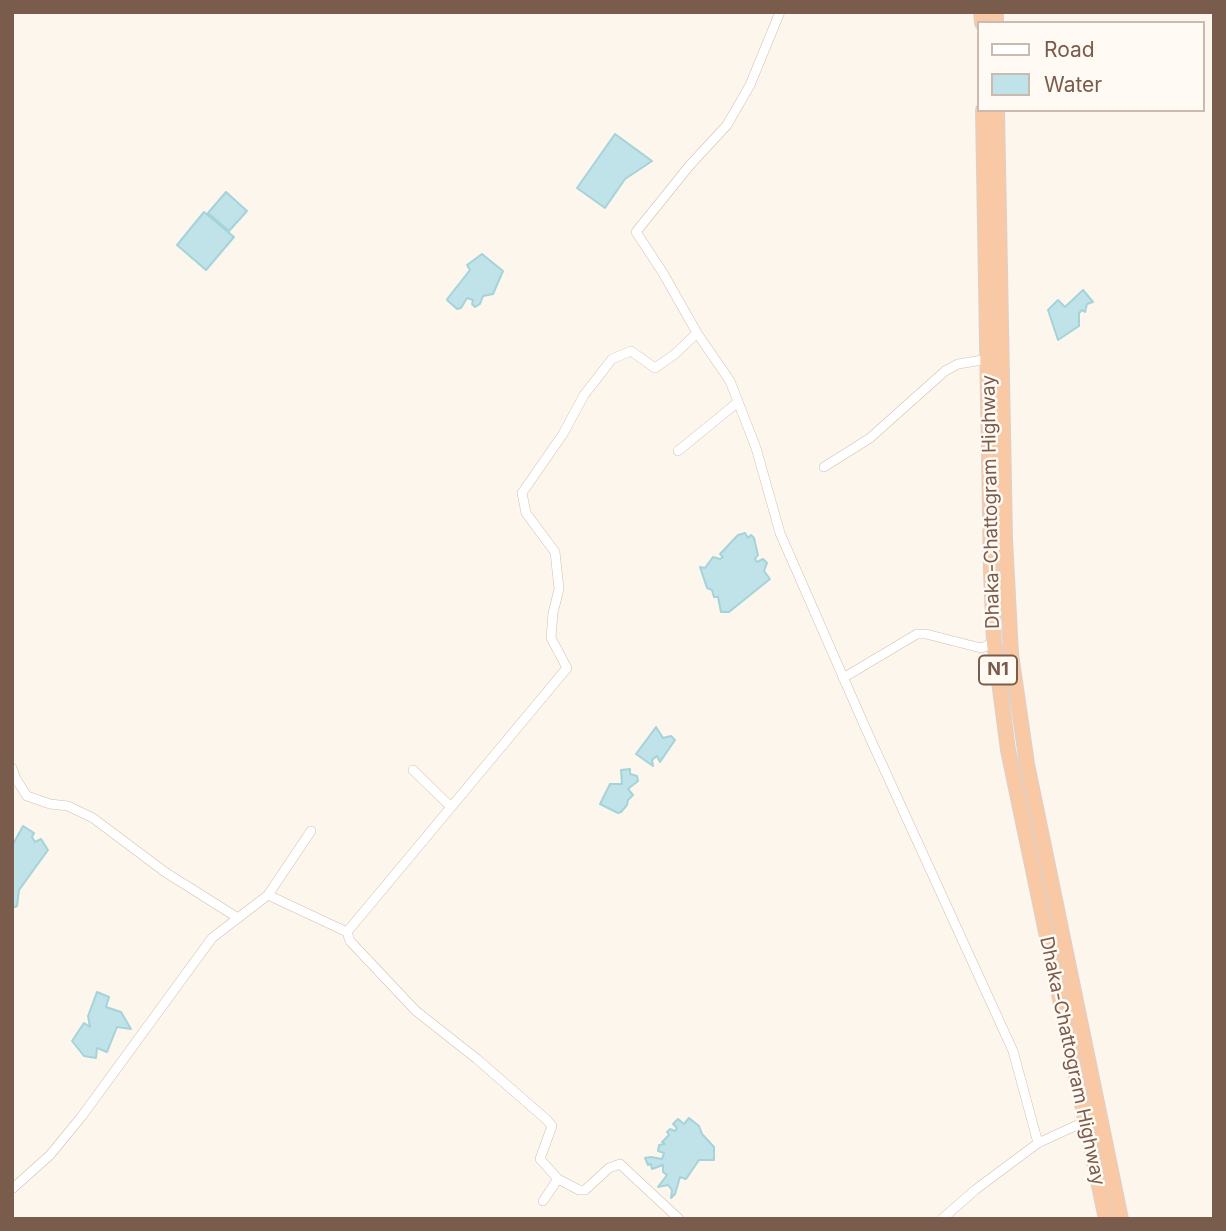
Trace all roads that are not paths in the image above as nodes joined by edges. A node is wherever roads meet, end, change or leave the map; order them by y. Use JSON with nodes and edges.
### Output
{"nodes":[{"id":1,"x":780,"y":12,"type":"edge"},
{"id":2,"x":983,"y":112,"type":"edge"},
{"id":3,"x":998,"y":112,"type":"edge"},
{"id":4,"x":697,"y":333,"type":"junction"},
{"id":5,"x":989,"y":359,"type":"junction"},
{"id":6,"x":738,"y":402,"type":"junction"},
{"id":7,"x":678,"y":451,"type":"dead end"},
{"id":8,"x":824,"y":467,"type":"dead end"},
{"id":9,"x":994,"y":643,"type":"junction"},
{"id":10,"x":843,"y":678,"type":"junction"},
{"id":11,"x":12,"y":768,"type":"edge"},
{"id":12,"x":413,"y":770,"type":"dead end"},
{"id":13,"x":451,"y":807,"type":"junction"},
{"id":14,"x":311,"y":831,"type":"dead end"},
{"id":15,"x":268,"y":895,"type":"junction"},
{"id":16,"x":238,"y":918,"type":"junction"},
{"id":17,"x":347,"y":932,"type":"junction"},
{"id":18,"x":1086,"y":1121,"type":"junction"},
{"id":19,"x":1038,"y":1143,"type":"junction"},
{"id":20,"x":558,"y":1179,"type":"junction"},
{"id":21,"x":12,"y":1189,"type":"edge"},
{"id":22,"x":543,"y":1201,"type":"dead end"},
{"id":23,"x":679,"y":1219,"type":"edge"},
{"id":24,"x":942,"y":1219,"type":"edge"},
{"id":25,"x":1105,"y":1219,"type":"edge"},
{"id":26,"x":1121,"y":1219,"type":"edge"}],
"edges":[{"from":1,"to":4,"type":"street"},
{"from":2,"to":5,"type":"highway","name":"Dhaka-Chattogram Highway","number":"N1"},
{"from":3,"to":26,"type":"highway","name":"Dhaka-Chattogram Highway","number":"N1"},
{"from":4,"to":6,"type":"street"},
{"from":4,"to":13,"type":"street"},
{"from":5,"to":8,"type":"street"},
{"from":5,"to":9,"type":"highway","name":"Dhaka-Chattogram Highway","number":"N1"},
{"from":6,"to":7,"type":"street"},
{"from":6,"to":10,"type":"street"},
{"from":9,"to":10,"type":"street"},
{"from":9,"to":18,"type":"highway","name":"Dhaka-Chattogram Highway","number":"N1"},
{"from":10,"to":19,"type":"street"},
{"from":11,"to":16,"type":"street"},
{"from":12,"to":13,"type":"street"},
{"from":13,"to":17,"type":"street"},
{"from":14,"to":15,"type":"street"},
{"from":15,"to":16,"type":"street"},
{"from":15,"to":17,"type":"street"},
{"from":16,"to":21,"type":"street"},
{"from":17,"to":20,"type":"street"},
{"from":18,"to":19,"type":"street"},
{"from":18,"to":25,"type":"highway","name":"Dhaka-Chattogram Highway","number":"N1"},
{"from":19,"to":24,"type":"street"},
{"from":20,"to":22,"type":"street"},
{"from":20,"to":23,"type":"street"}]}
